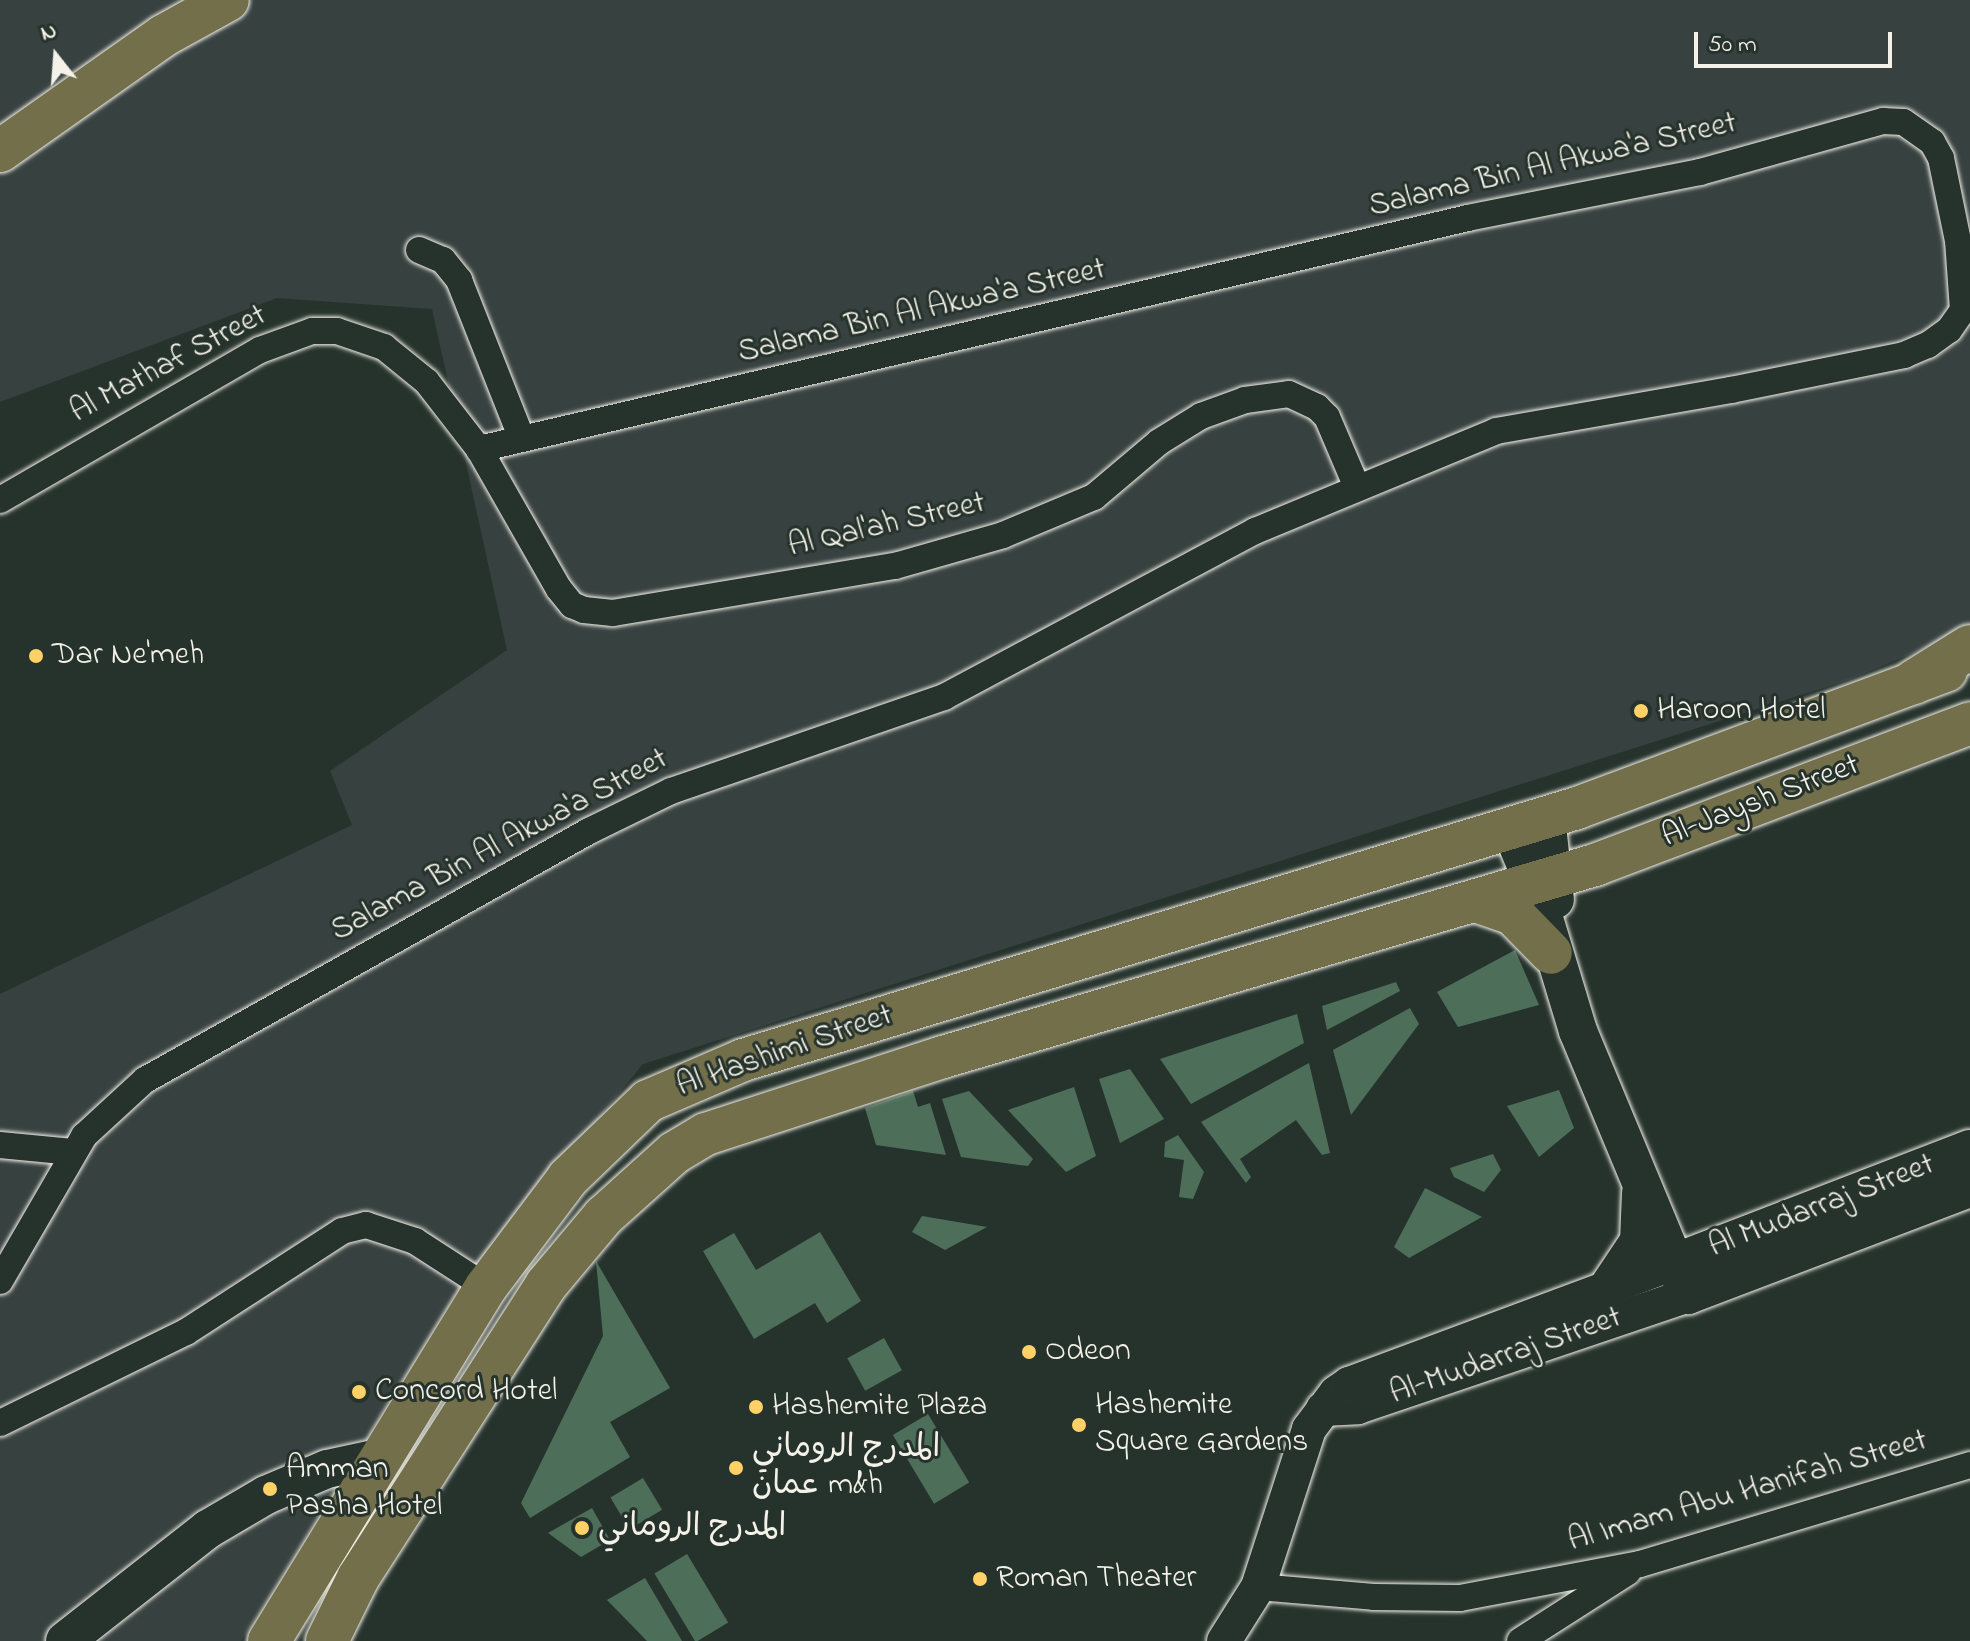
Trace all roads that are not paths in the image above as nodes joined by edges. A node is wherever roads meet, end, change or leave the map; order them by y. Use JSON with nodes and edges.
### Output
{"nodes":[{"id":1,"x":228,"y":0,"type":"edge"},
{"id":2,"x":0,"y":151,"type":"edge"},
{"id":3,"x":419,"y":250,"type":"dead end"},
{"id":4,"x":522,"y":439,"type":"junction"},
{"id":5,"x":479,"y":449,"type":"junction"},
{"id":6,"x":1356,"y":485,"type":"junction"},
{"id":7,"x":0,"y":500,"type":"edge"},
{"id":8,"x":1970,"y":647,"type":"edge"},
{"id":9,"x":1970,"y":664,"type":"edge"},
{"id":10,"x":1914,"y":682,"type":"junction"},
{"id":11,"x":1970,"y":723,"type":"edge"},
{"id":12,"x":1528,"y":821,"type":"junction"},
{"id":13,"x":1542,"y":879,"type":"junction"},
{"id":14,"x":1475,"y":901,"type":"junction"},
{"id":15,"x":1551,"y":953,"type":"junction"},
{"id":16,"x":0,"y":1145,"type":"edge"},
{"id":17,"x":1970,"y":1149,"type":"edge"},
{"id":18,"x":73,"y":1152,"type":"junction"},
{"id":19,"x":1641,"y":1186,"type":"junction"},
{"id":20,"x":1970,"y":1188,"type":"edge"},
{"id":21,"x":1692,"y":1275,"type":"junction"},
{"id":22,"x":0,"y":1281,"type":"edge"},
{"id":23,"x":486,"y":1287,"type":"junction"},
{"id":24,"x":1607,"y":1289,"type":"junction"},
{"id":25,"x":1323,"y":1409,"type":"junction"},
{"id":26,"x":0,"y":1423,"type":"edge"},
{"id":27,"x":383,"y":1457,"type":"junction"},
{"id":28,"x":1970,"y":1465,"type":"edge"},
{"id":29,"x":1640,"y":1564,"type":"junction"},
{"id":30,"x":1258,"y":1587,"type":"junction"},
{"id":31,"x":65,"y":1641,"type":"edge"},
{"id":32,"x":269,"y":1641,"type":"edge"},
{"id":33,"x":327,"y":1641,"type":"edge"},
{"id":34,"x":1224,"y":1641,"type":"edge"},
{"id":35,"x":1520,"y":1641,"type":"edge"}],
"edges":[{"from":1,"to":2,"type":"main road"},
{"from":3,"to":4,"type":"street"},
{"from":4,"to":5,"type":"street","name":"Salama Bin Al Akwa'a Street"},
{"from":4,"to":6,"type":"street","name":"Salama Bin Al Akwa'a Street"},
{"from":5,"to":6,"type":"street","name":"Al Qal'ah Street"},
{"from":5,"to":7,"type":"street","name":"Al Mathaf Street"},
{"from":6,"to":18,"type":"street","name":"Salama Bin Al Akwa'a Street"},
{"from":8,"to":10,"type":"highway"},
{"from":9,"to":10,"type":"main road","name":"Al-Jaysh Street"},
{"from":10,"to":12,"type":"main road","name":"Al-Jaysh Street"},
{"from":11,"to":13,"type":"main road","name":"Al-Jaysh Street"},
{"from":12,"to":13,"type":"main road"},
{"from":12,"to":23,"type":"main road","name":"Al Hashimi Street"},
{"from":13,"to":14,"type":"main road","name":"Al Hashimi Street"},
{"from":13,"to":15,"type":"main road"},
{"from":13,"to":21,"type":"main road"},
{"from":14,"to":15,"type":"main road"},
{"from":14,"to":33,"type":"main road","name":"Al Hashimi Street"},
{"from":15,"to":19,"type":"main road"},
{"from":16,"to":18,"type":"street"},
{"from":17,"to":21,"type":"main road","name":"Al Mudarraj Street"},
{"from":18,"to":22,"type":"street","name":"Salama Bin Al Akwa'a Street"},
{"from":19,"to":21,"type":"main road"},
{"from":19,"to":24,"type":"main road"},
{"from":20,"to":21,"type":"main road","name":"Al Mudarraj Street"},
{"from":21,"to":24,"type":"street","name":"Al-Mudarraj Street"},
{"from":21,"to":25,"type":"street","name":"Al-Mudarraj Street"},
{"from":23,"to":26,"type":"street"},
{"from":23,"to":27,"type":"main road","name":"Al Hashimi Street"},
{"from":24,"to":25,"type":"street","name":"Al-Mudarraj Street"},
{"from":25,"to":30,"type":"street","name":"Al-Mudarraj Street"},
{"from":27,"to":31,"type":"main road"},
{"from":27,"to":32,"type":"main road","name":"Al Hashimi Street"},
{"from":28,"to":29,"type":"street","name":"Al Imam Abu Hanifah Street"},
{"from":29,"to":30,"type":"street","name":"Al Imam Abu Hanifah Street"},
{"from":29,"to":35,"type":"street"},
{"from":30,"to":34,"type":"street","name":"Al-Mudarraj Street"}]}
